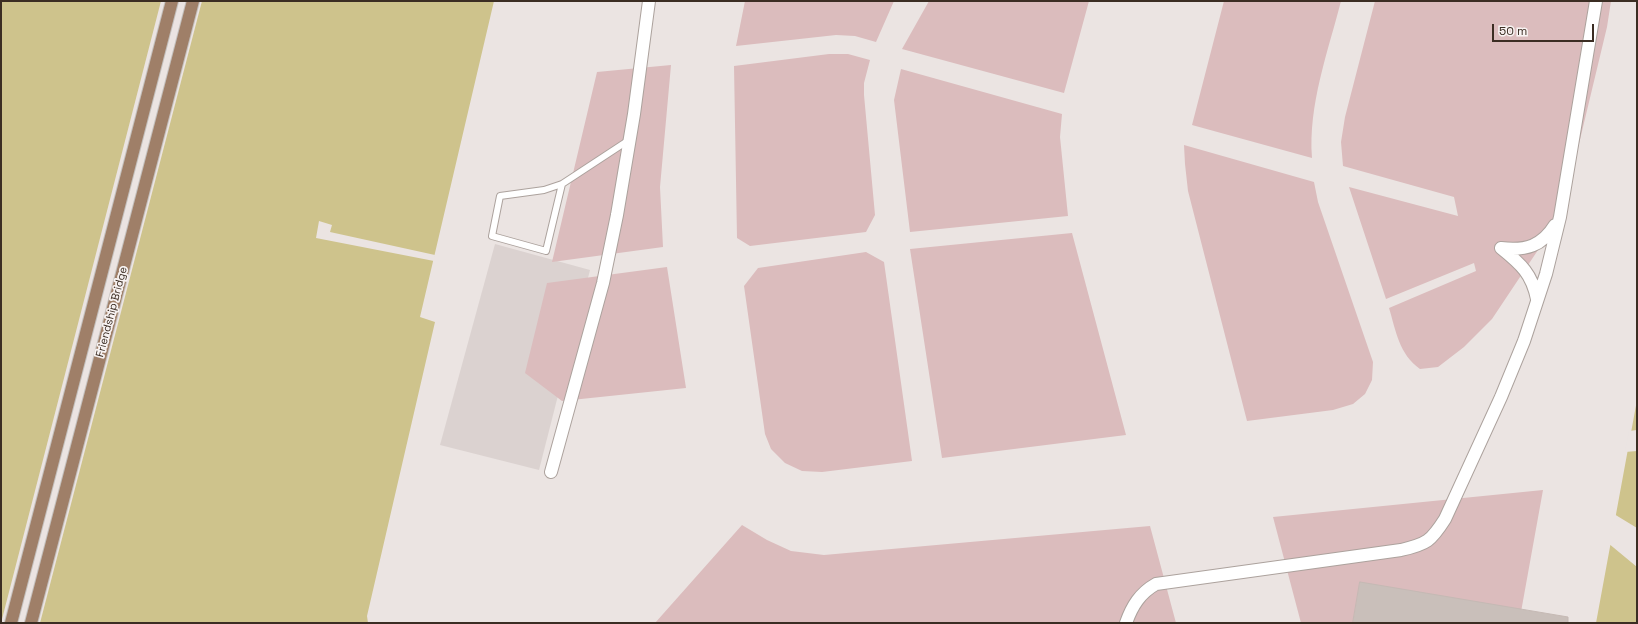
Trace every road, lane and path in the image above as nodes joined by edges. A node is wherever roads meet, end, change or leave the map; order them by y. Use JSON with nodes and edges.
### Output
{"nodes":[{"id":1,"x":172,"y":1,"type":"edge"},
{"id":2,"x":193,"y":1,"type":"edge"},
{"id":3,"x":649,"y":1,"type":"edge"},
{"id":4,"x":1596,"y":1,"type":"edge"},
{"id":5,"x":630,"y":140,"type":"junction"},
{"id":6,"x":562,"y":184,"type":"junction"},
{"id":7,"x":1560,"y":217,"type":"junction"},
{"id":8,"x":1537,"y":300,"type":"junction"},
{"id":9,"x":551,"y":472,"type":"dead end"},
{"id":10,"x":11,"y":623,"type":"edge"},
{"id":11,"x":32,"y":623,"type":"edge"},
{"id":12,"x":1126,"y":623,"type":"edge"}],
"edges":[{"from":1,"to":10,"type":"main road","name":"Friendship Bridge"},
{"from":2,"to":11,"type":"main road","name":"Friendship Bridge"},
{"from":3,"to":5,"type":"street"},
{"from":4,"to":7,"type":"street"},
{"from":5,"to":6,"type":"lane"},
{"from":5,"to":9,"type":"street"},
{"from":6,"to":6,"type":"lane"},
{"from":7,"to":8,"type":"street"},
{"from":7,"to":8,"type":"street"},
{"from":8,"to":12,"type":"street"}]}
